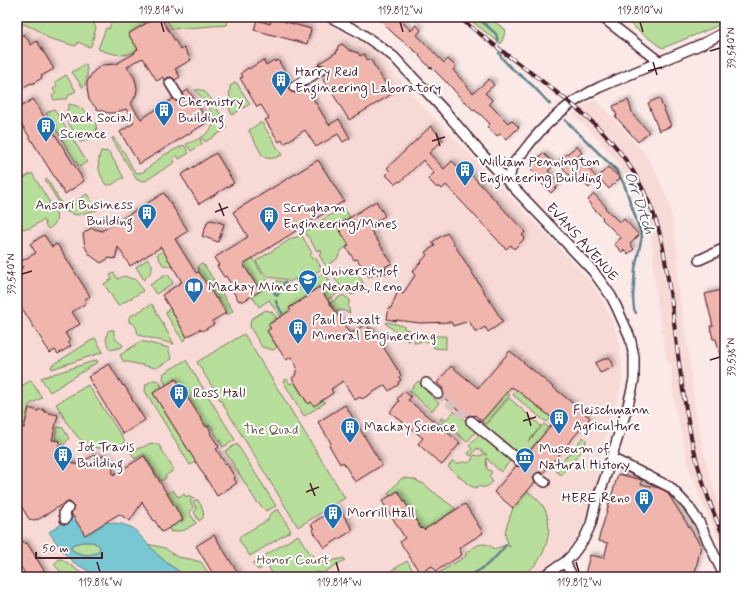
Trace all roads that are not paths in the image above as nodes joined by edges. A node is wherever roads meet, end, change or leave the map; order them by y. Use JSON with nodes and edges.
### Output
{"nodes":[{"id":1,"x":330,"y":17,"type":"edge"},
{"id":2,"x":602,"y":17,"type":"edge"},
{"id":3,"x":725,"y":32,"type":"edge"},
{"id":4,"x":660,"y":62,"type":"junction"},
{"id":5,"x":322,"y":70,"type":"dead end"},
{"id":6,"x":170,"y":83,"type":"dead end"},
{"id":7,"x":294,"y":87,"type":"dead end"},
{"id":8,"x":178,"y":96,"type":"dead end"},
{"id":9,"x":509,"y":183,"type":"junction"},
{"id":10,"x":725,"y":248,"type":"edge"},
{"id":11,"x":699,"y":260,"type":"dead end"},
{"id":12,"x":426,"y":383,"type":"dead end"},
{"id":13,"x":438,"y":393,"type":"tunnel mouth"},
{"id":14,"x":471,"y":421,"type":"tunnel mouth"},
{"id":15,"x":611,"y":458,"type":"junction"},
{"id":16,"x":519,"y":461,"type":"tunnel mouth"},
{"id":17,"x":68,"y":508,"type":"dead end"},
{"id":18,"x":65,"y":519,"type":"dead end"},
{"id":19,"x":565,"y":562,"type":"junction"},
{"id":20,"x":725,"y":574,"type":"edge"},
{"id":21,"x":542,"y":577,"type":"edge"},
{"id":22,"x":573,"y":577,"type":"edge"}],
"edges":[{"from":1,"to":9,"type":"street","name":"EVANS AVENUE"},
{"from":2,"to":4,"type":"street"},
{"from":3,"to":4,"type":"street"},
{"from":4,"to":9,"type":"street"},
{"from":5,"to":7,"type":"street"},
{"from":6,"to":8,"type":"street"},
{"from":9,"to":15,"type":"street","name":"EVANS AVENUE"},
{"from":10,"to":11,"type":"street"},
{"from":12,"to":13,"type":"street"},
{"from":14,"to":16,"type":"street"},
{"from":15,"to":19,"type":"street","name":"EVANS AVENUE"},
{"from":15,"to":20,"type":"street"},
{"from":17,"to":18,"type":"street"},
{"from":19,"to":21,"type":"street","name":"EVANS AVENUE"},
{"from":19,"to":22,"type":"street"}]}
